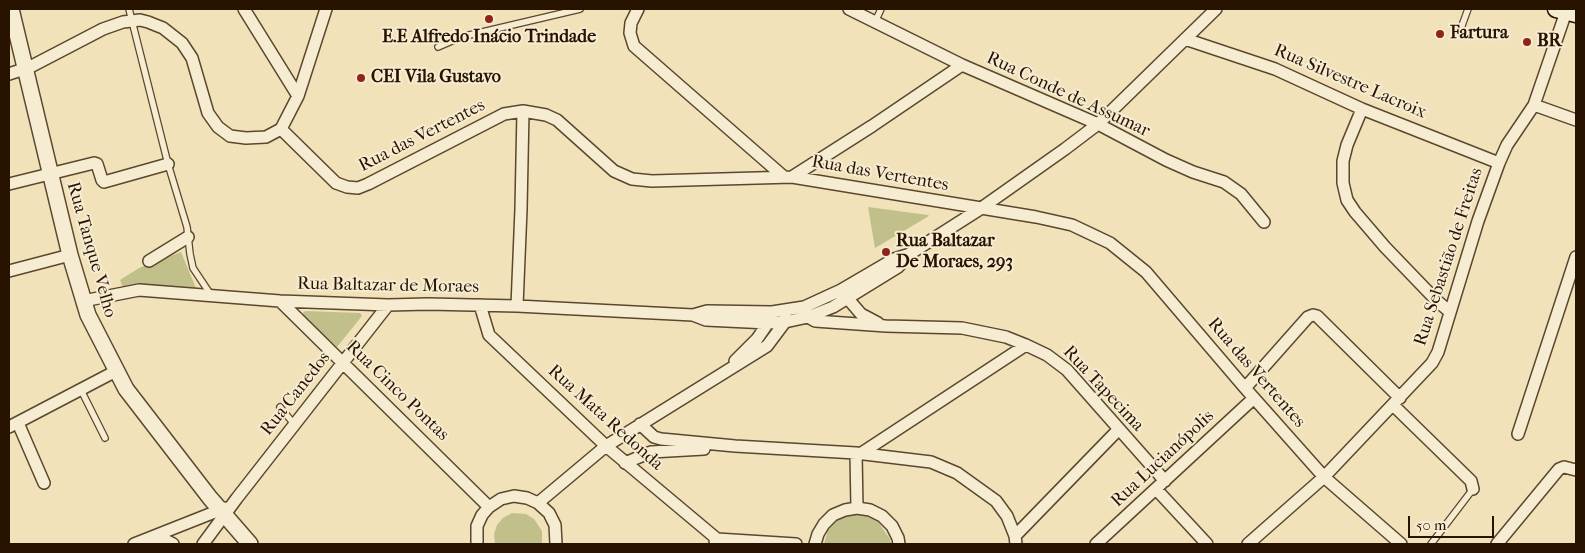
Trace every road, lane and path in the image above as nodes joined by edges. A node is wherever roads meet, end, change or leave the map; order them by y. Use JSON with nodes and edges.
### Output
{"nodes":[{"id":1,"x":10,"y":9,"type":"edge"},
{"id":2,"x":129,"y":9,"type":"edge"},
{"id":3,"x":244,"y":9,"type":"edge"},
{"id":4,"x":326,"y":9,"type":"edge"},
{"id":5,"x":580,"y":9,"type":"edge"},
{"id":6,"x":638,"y":9,"type":"edge"},
{"id":7,"x":849,"y":9,"type":"edge"},
{"id":8,"x":881,"y":9,"type":"edge"},
{"id":9,"x":1216,"y":9,"type":"edge"},
{"id":10,"x":1468,"y":9,"type":"edge"},
{"id":11,"x":1566,"y":11,"type":"edge"},
{"id":12,"x":132,"y":21,"type":"junction"},
{"id":13,"x":875,"y":22,"type":"junction"},
{"id":14,"x":1460,"y":30,"type":"dead end"},
{"id":15,"x":1185,"y":39,"type":"junction"},
{"id":16,"x":438,"y":47,"type":"dead end"},
{"id":17,"x":962,"y":65,"type":"junction"},
{"id":18,"x":24,"y":69,"type":"junction"},
{"id":19,"x":9,"y":74,"type":"edge"},
{"id":20,"x":298,"y":96,"type":"junction"},
{"id":21,"x":1534,"y":105,"type":"junction"},
{"id":22,"x":1362,"y":109,"type":"junction"},
{"id":23,"x":523,"y":111,"type":"junction"},
{"id":24,"x":1576,"y":120,"type":"edge"},
{"id":25,"x":1098,"y":124,"type":"junction"},
{"id":26,"x":281,"y":129,"type":"junction"},
{"id":27,"x":1499,"y":163,"type":"junction"},
{"id":28,"x":168,"y":164,"type":"junction"},
{"id":29,"x":50,"y":174,"type":"junction"},
{"id":30,"x":788,"y":177,"type":"junction"},
{"id":31,"x":9,"y":184,"type":"edge"},
{"id":32,"x":980,"y":209,"type":"junction"},
{"id":33,"x":1264,"y":222,"type":"dead end"},
{"id":34,"x":188,"y":237,"type":"junction"},
{"id":35,"x":70,"y":255,"type":"junction"},
{"id":36,"x":1576,"y":257,"type":"edge"},
{"id":37,"x":149,"y":261,"type":"dead end"},
{"id":38,"x":9,"y":271,"type":"edge"},
{"id":39,"x":211,"y":295,"type":"junction"},
{"id":40,"x":844,"y":295,"type":"junction"},
{"id":41,"x":280,"y":301,"type":"junction"},
{"id":42,"x":83,"y":302,"type":"junction"},
{"id":43,"x":388,"y":305,"type":"junction"},
{"id":44,"x":480,"y":306,"type":"junction"},
{"id":45,"x":517,"y":306,"type":"junction"},
{"id":46,"x":785,"y":310,"type":"junction"},
{"id":47,"x":806,"y":312,"type":"junction"},
{"id":48,"x":1450,"y":312,"type":"junction"},
{"id":49,"x":770,"y":317,"type":"junction"},
{"id":50,"x":785,"y":322,"type":"junction"},
{"id":51,"x":886,"y":326,"type":"junction"},
{"id":52,"x":1026,"y":345,"type":"junction"},
{"id":53,"x":343,"y":362,"type":"junction"},
{"id":54,"x":116,"y":371,"type":"junction"},
{"id":55,"x":718,"y":377,"type":"junction"},
{"id":56,"x":1245,"y":388,"type":"junction"},
{"id":57,"x":80,"y":390,"type":"junction"},
{"id":58,"x":1254,"y":398,"type":"junction"},
{"id":59,"x":1396,"y":402,"type":"junction"},
{"id":60,"x":280,"y":407,"type":"dead end"},
{"id":61,"x":294,"y":424,"type":"junction"},
{"id":62,"x":640,"y":424,"type":"junction"},
{"id":63,"x":13,"y":425,"type":"edge"},
{"id":64,"x":1119,"y":429,"type":"junction"},
{"id":65,"x":1518,"y":434,"type":"dead end"},
{"id":66,"x":654,"y":437,"type":"junction"},
{"id":67,"x":105,"y":438,"type":"dead end"},
{"id":68,"x":606,"y":446,"type":"junction"},
{"id":69,"x":735,"y":446,"type":"junction"},
{"id":70,"x":651,"y":452,"type":"junction"},
{"id":71,"x":858,"y":453,"type":"junction"},
{"id":72,"x":625,"y":463,"type":"junction"},
{"id":73,"x":1576,"y":470,"type":"edge"},
{"id":74,"x":1324,"y":477,"type":"junction"},
{"id":75,"x":44,"y":483,"type":"dead end"},
{"id":76,"x":1161,"y":485,"type":"junction"},
{"id":77,"x":1473,"y":489,"type":"joint"},
{"id":78,"x":538,"y":503,"type":"junction"},
{"id":79,"x":489,"y":506,"type":"junction"},
{"id":80,"x":856,"y":508,"type":"junction"},
{"id":81,"x":225,"y":510,"type":"junction"},
{"id":82,"x":150,"y":538,"type":"junction"},
{"id":83,"x":1015,"y":540,"type":"edge"},
{"id":84,"x":718,"y":542,"type":"edge"},
{"id":85,"x":134,"y":544,"type":"edge"},
{"id":86,"x":173,"y":544,"type":"edge"},
{"id":87,"x":203,"y":544,"type":"edge"},
{"id":88,"x":250,"y":544,"type":"edge"},
{"id":89,"x":477,"y":544,"type":"edge"},
{"id":90,"x":556,"y":544,"type":"edge"},
{"id":91,"x":796,"y":544,"type":"edge"},
{"id":92,"x":815,"y":544,"type":"edge"},
{"id":93,"x":898,"y":544,"type":"edge"},
{"id":94,"x":1096,"y":544,"type":"edge"},
{"id":95,"x":1206,"y":544,"type":"edge"},
{"id":96,"x":1248,"y":544,"type":"edge"},
{"id":97,"x":1401,"y":544,"type":"edge"},
{"id":98,"x":1431,"y":544,"type":"edge"},
{"id":99,"x":1497,"y":544,"type":"edge"}],
"edges":[{"from":1,"to":18,"type":"street","name":"Rua Tanque Velho"},
{"from":2,"to":12,"type":"lane"},
{"from":3,"to":20,"type":"street"},
{"from":4,"to":20,"type":"street"},
{"from":5,"to":16,"type":"lane"},
{"from":6,"to":30,"type":"street"},
{"from":7,"to":13,"type":"street","name":"Rua Conde de Assumar"},
{"from":8,"to":13,"type":"lane"},
{"from":9,"to":15,"type":"street","name":"Rua Baltazar de Moraes"},
{"from":10,"to":14,"type":"lane"},
{"from":11,"to":21,"type":"street","name":"Rua Sebastião de Freitas"},
{"from":12,"to":18,"type":"street"},
{"from":12,"to":26,"type":"street"},
{"from":12,"to":28,"type":"lane"},
{"from":13,"to":17,"type":"street","name":"Rua Conde de Assumar"},
{"from":15,"to":22,"type":"street","name":"Rua Silvestre Lacroix"},
{"from":15,"to":25,"type":"street","name":"Rua Baltazar de Moraes"},
{"from":17,"to":25,"type":"street","name":"Rua Conde de Assumar"},
{"from":17,"to":30,"type":"street"},
{"from":18,"to":19,"type":"street"},
{"from":18,"to":29,"type":"street","name":"Rua Tanque Velho"},
{"from":20,"to":26,"type":"street"},
{"from":21,"to":24,"type":"street"},
{"from":21,"to":27,"type":"street","name":"Rua Sebastião de Freitas"},
{"from":22,"to":27,"type":"street","name":"Rua Silvestre Lacroix"},
{"from":22,"to":48,"type":"street"},
{"from":23,"to":26,"type":"street","name":"Rua das Vertentes"},
{"from":23,"to":30,"type":"street","name":"Rua das Vertentes"},
{"from":23,"to":45,"type":"street"},
{"from":25,"to":32,"type":"street","name":"Rua Baltazar de Moraes"},
{"from":25,"to":33,"type":"street","name":"Rua Conde de Assumar"},
{"from":27,"to":48,"type":"street","name":"Rua Sebastião de Freitas"},
{"from":28,"to":29,"type":"street"},
{"from":28,"to":34,"type":"lane"},
{"from":29,"to":31,"type":"street"},
{"from":29,"to":35,"type":"street","name":"Rua Tanque Velho"},
{"from":30,"to":32,"type":"street","name":"Rua das Vertentes"},
{"from":32,"to":40,"type":"street","name":"Rua Baltazar de Moraes"},
{"from":32,"to":56,"type":"street","name":"Rua das Vertentes"},
{"from":34,"to":37,"type":"street"},
{"from":34,"to":39,"type":"lane"},
{"from":35,"to":38,"type":"street"},
{"from":35,"to":42,"type":"street","name":"Rua Tanque Velho"},
{"from":36,"to":65,"type":"street"},
{"from":39,"to":41,"type":"street","name":"Rua Baltazar de Moraes"},
{"from":39,"to":42,"type":"street","name":"Rua Baltazar de Moraes"},
{"from":40,"to":47,"type":"street","name":"Rua Baltazar de Moraes"},
{"from":40,"to":51,"type":"street","name":"Rua Tapecima"},
{"from":41,"to":43,"type":"street","name":"Rua Baltazar de Moraes"},
{"from":41,"to":53,"type":"street","name":"Rua Cinco Pontas"},
{"from":42,"to":54,"type":"street","name":"Rua Tanque Velho"},
{"from":43,"to":44,"type":"street","name":"Rua Baltazar de Moraes"},
{"from":43,"to":53,"type":"street","name":"Rua Canedos"},
{"from":44,"to":45,"type":"street","name":"Rua Baltazar de Moraes"},
{"from":44,"to":68,"type":"street","name":"Rua Mata Redonda"},
{"from":45,"to":49,"type":"street","name":"Rua Baltazar de Moraes"},
{"from":46,"to":47,"type":"street","name":"Rua Baltazar de Moraes"},
{"from":46,"to":49,"type":"street","name":"Rua Baltazar de Moraes"},
{"from":46,"to":50,"type":"street"},
{"from":47,"to":50,"type":"street","name":"Rua Baltazar de Moraes"},
{"from":47,"to":51,"type":"street","name":"Rua Tapecima"},
{"from":48,"to":59,"type":"street","name":"Rua Sebastião de Freitas"},
{"from":49,"to":50,"type":"street","name":"Rua Baltazar de Moraes"},
{"from":49,"to":55,"type":"street"},
{"from":50,"to":55,"type":"street"},
{"from":51,"to":52,"type":"street","name":"Rua Tapecima"},
{"from":52,"to":64,"type":"street","name":"Rua Tapecima"},
{"from":52,"to":71,"type":"street"},
{"from":53,"to":61,"type":"street","name":"Rua Canedos"},
{"from":53,"to":79,"type":"street","name":"Rua Cinco Pontas"},
{"from":54,"to":57,"type":"street"},
{"from":54,"to":81,"type":"street","name":"Rua Tanque Velho"},
{"from":55,"to":62,"type":"street"},
{"from":56,"to":58,"type":"street","name":"Rua das Vertentes"},
{"from":56,"to":59,"type":"street"},
{"from":57,"to":63,"type":"street"},
{"from":57,"to":67,"type":"lane"},
{"from":58,"to":74,"type":"street","name":"Rua das Vertentes"},
{"from":58,"to":76,"type":"street","name":"Rua Lucianópolis"},
{"from":59,"to":74,"type":"street","name":"Rua Sebastião de Freitas"},
{"from":59,"to":77,"type":"street"},
{"from":60,"to":61,"type":"lane"},
{"from":61,"to":81,"type":"street","name":"Rua Canedos"},
{"from":62,"to":66,"type":"street"},
{"from":62,"to":68,"type":"street"},
{"from":63,"to":75,"type":"street"},
{"from":64,"to":76,"type":"street","name":"Rua Tapecima"},
{"from":64,"to":83,"type":"street"},
{"from":66,"to":69,"type":"street"},
{"from":66,"to":70,"type":"street"},
{"from":68,"to":72,"type":"street","name":"Rua Mata Redonda"},
{"from":68,"to":78,"type":"street"},
{"from":69,"to":70,"type":"street"},
{"from":69,"to":71,"type":"street"},
{"from":70,"to":72,"type":"street"},
{"from":71,"to":80,"type":"street"},
{"from":71,"to":83,"type":"street"},
{"from":72,"to":84,"type":"street","name":"Rua Mata Redonda"},
{"from":73,"to":99,"type":"street"},
{"from":74,"to":96,"type":"street","name":"Rua Sebastião de Freitas"},
{"from":74,"to":97,"type":"street","name":"Rua das Vertentes"},
{"from":76,"to":94,"type":"street","name":"Rua Lucianópolis"},
{"from":76,"to":95,"type":"street","name":"Rua Tapecima"},
{"from":77,"to":98,"type":"lane"},
{"from":78,"to":79,"type":"street"},
{"from":78,"to":90,"type":"street"},
{"from":79,"to":89,"type":"street"},
{"from":80,"to":92,"type":"street"},
{"from":80,"to":93,"type":"street"},
{"from":81,"to":82,"type":"street"},
{"from":81,"to":87,"type":"street","name":"Rua Canedos"},
{"from":81,"to":88,"type":"street","name":"Rua Tanque Velho"},
{"from":82,"to":85,"type":"street"},
{"from":82,"to":86,"type":"street"},
{"from":84,"to":91,"type":"street"}]}
